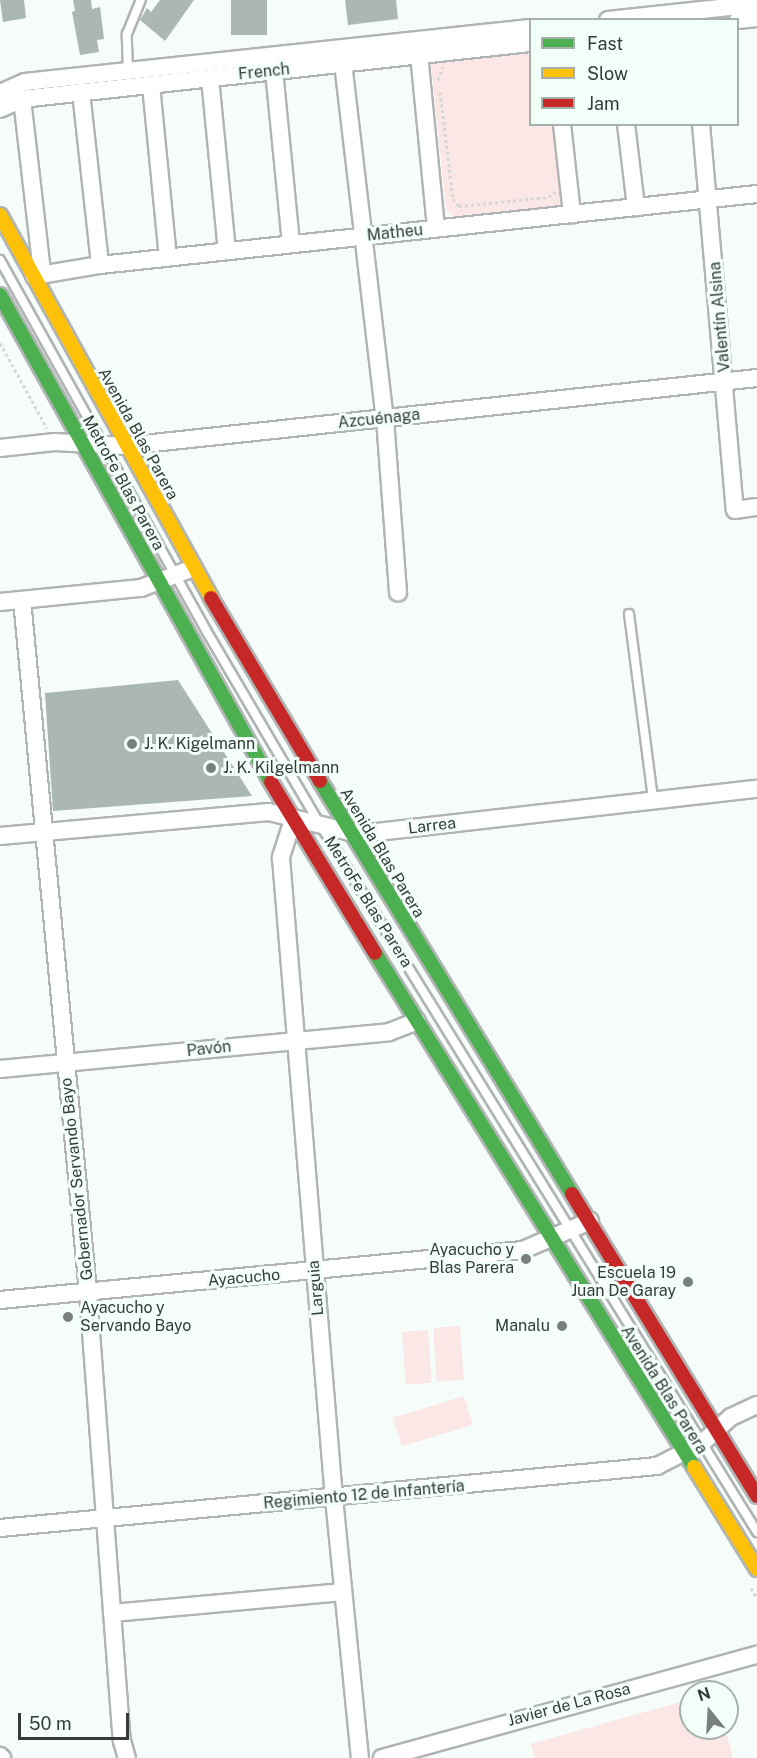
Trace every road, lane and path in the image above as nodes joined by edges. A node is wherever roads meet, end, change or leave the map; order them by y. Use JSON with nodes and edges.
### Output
{"nodes":[{"id":1,"x":141,"y":0,"type":"edge"},
{"id":2,"x":757,"y":4,"type":"edge"},
{"id":3,"x":663,"y":11,"type":"edge"},
{"id":4,"x":690,"y":15,"type":"edge"},
{"id":5,"x":620,"y":18,"type":"edge"},
{"id":6,"x":757,"y":18,"type":"edge"},
{"id":7,"x":739,"y":20,"type":"edge"},
{"id":8,"x":529,"y":28,"type":"edge"},
{"id":9,"x":529,"y":43,"type":"edge"},
{"id":10,"x":418,"y":48,"type":"junction"},
{"id":11,"x":343,"y":63,"type":"junction"},
{"id":12,"x":273,"y":64,"type":"junction"},
{"id":13,"x":128,"y":72,"type":"junction"},
{"id":14,"x":210,"y":78,"type":"junction"},
{"id":15,"x":438,"y":80,"type":"dead end"},
{"id":16,"x":151,"y":84,"type":"junction"},
{"id":17,"x":81,"y":92,"type":"junction"},
{"id":18,"x":0,"y":93,"type":"edge"},
{"id":19,"x":22,"y":99,"type":"junction"},
{"id":20,"x":0,"y":109,"type":"edge"},
{"id":21,"x":562,"y":126,"type":"edge"},
{"id":22,"x":626,"y":126,"type":"edge"},
{"id":23,"x":701,"y":126,"type":"edge"},
{"id":24,"x":557,"y":184,"type":"dead end"},
{"id":25,"x":757,"y":194,"type":"edge"},
{"id":26,"x":709,"y":199,"type":"junction"},
{"id":27,"x":636,"y":207,"type":"junction"},
{"id":28,"x":0,"y":214,"type":"edge"},
{"id":29,"x":572,"y":214,"type":"junction"},
{"id":30,"x":436,"y":228,"type":"junction"},
{"id":31,"x":363,"y":236,"type":"junction"},
{"id":32,"x":291,"y":244,"type":"junction"},
{"id":33,"x":227,"y":251,"type":"junction"},
{"id":34,"x":168,"y":257,"type":"junction"},
{"id":35,"x":0,"y":260,"type":"edge"},
{"id":36,"x":100,"y":265,"type":"junction"},
{"id":37,"x":38,"y":274,"type":"junction"},
{"id":38,"x":0,"y":295,"type":"edge"},
{"id":39,"x":5,"y":314,"type":"edge"},
{"id":40,"x":757,"y":378,"type":"edge"},
{"id":41,"x":726,"y":382,"type":"junction"},
{"id":42,"x":385,"y":419,"type":"junction"},
{"id":43,"x":79,"y":443,"type":"junction"},
{"id":44,"x":101,"y":443,"type":"junction"},
{"id":45,"x":125,"y":446,"type":"junction"},
{"id":46,"x":0,"y":448,"type":"edge"},
{"id":47,"x":757,"y":507,"type":"edge"},
{"id":48,"x":193,"y":568,"type":"junction"},
{"id":49,"x":176,"y":576,"type":"junction"},
{"id":50,"x":157,"y":583,"type":"junction"},
{"id":51,"x":398,"y":593,"type":"dead end"},
{"id":52,"x":22,"y":600,"type":"junction"},
{"id":53,"x":0,"y":602,"type":"edge"},
{"id":54,"x":628,"y":614,"type":"dead end"},
{"id":55,"x":757,"y":789,"type":"edge"},
{"id":56,"x":653,"y":800,"type":"junction"},
{"id":57,"x":293,"y":820,"type":"junction"},
{"id":58,"x":321,"y":826,"type":"junction"},
{"id":59,"x":44,"y":832,"type":"junction"},
{"id":60,"x":350,"y":832,"type":"junction"},
{"id":61,"x":0,"y":836,"type":"edge"},
{"id":62,"x":417,"y":1021,"type":"junction"},
{"id":63,"x":296,"y":1040,"type":"junction"},
{"id":64,"x":66,"y":1063,"type":"junction"},
{"id":65,"x":0,"y":1069,"type":"edge"},
{"id":66,"x":590,"y":1221,"type":"junction"},
{"id":67,"x":571,"y":1231,"type":"junction"},
{"id":68,"x":552,"y":1240,"type":"junction"},
{"id":69,"x":314,"y":1271,"type":"junction"},
{"id":70,"x":88,"y":1292,"type":"junction"},
{"id":71,"x":0,"y":1300,"type":"edge"},
{"id":72,"x":757,"y":1405,"type":"edge"},
{"id":73,"x":716,"y":1429,"type":"junction"},
{"id":74,"x":702,"y":1443,"type":"junction"},
{"id":75,"x":685,"y":1454,"type":"junction"},
{"id":76,"x":757,"y":1496,"type":"edge"},
{"id":77,"x":334,"y":1498,"type":"junction"},
{"id":78,"x":107,"y":1518,"type":"junction"},
{"id":79,"x":0,"y":1528,"type":"edge"},
{"id":80,"x":757,"y":1532,"type":"edge"},
{"id":81,"x":757,"y":1569,"type":"edge"},
{"id":82,"x":343,"y":1592,"type":"junction"},
{"id":83,"x":112,"y":1614,"type":"junction"},
{"id":84,"x":757,"y":1655,"type":"edge"},
{"id":85,"x":127,"y":1758,"type":"edge"},
{"id":86,"x":360,"y":1758,"type":"edge"},
{"id":87,"x":382,"y":1758,"type":"edge"}],
"edges":[{"from":1,"to":13,"type":"lane"},
{"from":2,"to":4,"type":"street"},
{"from":3,"to":4,"type":"street"},
{"from":3,"to":5,"type":"street"},
{"from":6,"to":7,"type":"street"},
{"from":8,"to":10,"type":"street","name":"French"},
{"from":9,"to":10,"type":"street","name":"French"},
{"from":10,"to":11,"type":"street","name":"French"},
{"from":10,"to":12,"type":"street","name":"French"},
{"from":10,"to":30,"type":"street"},
{"from":11,"to":12,"type":"street","name":"French"},
{"from":11,"to":31,"type":"street"},
{"from":12,"to":13,"type":"street","name":"French"},
{"from":12,"to":14,"type":"street","name":"French"},
{"from":12,"to":32,"type":"street"},
{"from":13,"to":18,"type":"street","name":"French"},
{"from":14,"to":16,"type":"street","name":"French"},
{"from":14,"to":33,"type":"street"},
{"from":15,"to":24,"type":"path"},
{"from":16,"to":17,"type":"street","name":"French"},
{"from":16,"to":34,"type":"street"},
{"from":17,"to":19,"type":"street","name":"French"},
{"from":17,"to":36,"type":"street"},
{"from":19,"to":20,"type":"street","name":"French"},
{"from":19,"to":37,"type":"street"},
{"from":21,"to":29,"type":"street"},
{"from":22,"to":27,"type":"street"},
{"from":23,"to":26,"type":"street","name":"Valentín Alsina"},
{"from":25,"to":26,"type":"street","name":"Matheu"},
{"from":26,"to":27,"type":"street","name":"Matheu"},
{"from":26,"to":41,"type":"street","name":"Valentín Alsina"},
{"from":27,"to":29,"type":"street","name":"Matheu"},
{"from":28,"to":37,"type":"main road","name":"Avenida Blas Parera"},
{"from":29,"to":30,"type":"street","name":"Matheu"},
{"from":30,"to":31,"type":"street","name":"Matheu"},
{"from":31,"to":32,"type":"street","name":"Matheu"},
{"from":31,"to":42,"type":"street"},
{"from":32,"to":33,"type":"street","name":"Matheu"},
{"from":33,"to":34,"type":"street","name":"Matheu"},
{"from":34,"to":36,"type":"street","name":"Matheu"},
{"from":35,"to":44,"type":"lane","name":"MetroFe Blas Parera"},
{"from":36,"to":37,"type":"street","name":"Matheu"},
{"from":37,"to":45,"type":"main road","name":"Avenida Blas Parera"},
{"from":38,"to":39,"type":"main road","name":"Avenida Blas Parera"},
{"from":39,"to":43,"type":"main road","name":"Avenida Blas Parera"},
{"from":40,"to":41,"type":"street","name":"Azcuénaga"},
{"from":41,"to":42,"type":"street","name":"Azcuénaga"},
{"from":41,"to":47,"type":"street","name":"Valentín Alsina"},
{"from":42,"to":45,"type":"street","name":"Azcuénaga"},
{"from":42,"to":51,"type":"street"},
{"from":43,"to":44,"type":"street","name":"Azcuénaga"},
{"from":43,"to":46,"type":"street","name":"Azcuénaga"},
{"from":43,"to":50,"type":"main road","name":"Avenida Blas Parera"},
{"from":44,"to":45,"type":"street","name":"Azcuénaga"},
{"from":44,"to":49,"type":"lane","name":"MetroFe Blas Parera"},
{"from":45,"to":48,"type":"main road","name":"Avenida Blas Parera"},
{"from":48,"to":49,"type":"street"},
{"from":48,"to":60,"type":"main road","name":"Avenida Blas Parera"},
{"from":49,"to":50,"type":"street"},
{"from":49,"to":58,"type":"lane","name":"MetroFe Blas Parera"},
{"from":50,"to":52,"type":"street"},
{"from":50,"to":57,"type":"main road","name":"Avenida Blas Parera"},
{"from":52,"to":53,"type":"street"},
{"from":52,"to":59,"type":"street","name":"Gobernador Servando Bayo"},
{"from":54,"to":56,"type":"lane"},
{"from":55,"to":56,"type":"street","name":"Larrea"},
{"from":56,"to":60,"type":"street","name":"Larrea"},
{"from":57,"to":58,"type":"street","name":"Larrea"},
{"from":57,"to":59,"type":"street","name":"Larrea"},
{"from":57,"to":62,"type":"main road","name":"Avenida Blas Parera"},
{"from":57,"to":63,"type":"street","name":"Larguia"},
{"from":58,"to":60,"type":"street","name":"Larrea"},
{"from":58,"to":67,"type":"lane","name":"MetroFe Blas Parera"},
{"from":59,"to":61,"type":"street","name":"Larrea"},
{"from":59,"to":64,"type":"street","name":"Gobernador Servando Bayo"},
{"from":60,"to":66,"type":"main road","name":"Avenida Blas Parera"},
{"from":62,"to":63,"type":"street","name":"Pavón"},
{"from":62,"to":68,"type":"main road","name":"Avenida Blas Parera"},
{"from":63,"to":64,"type":"street","name":"Pavón"},
{"from":63,"to":69,"type":"street","name":"Larguia"},
{"from":64,"to":65,"type":"street","name":"Pavón"},
{"from":64,"to":70,"type":"street","name":"Gobernador Servando Bayo"},
{"from":66,"to":67,"type":"street","name":"Ayacucho"},
{"from":66,"to":73,"type":"main road","name":"Avenida Blas Parera"},
{"from":67,"to":68,"type":"street","name":"Ayacucho"},
{"from":67,"to":74,"type":"lane","name":"MetroFe Blas Parera"},
{"from":68,"to":69,"type":"street","name":"Ayacucho"},
{"from":68,"to":75,"type":"main road","name":"Avenida Blas Parera"},
{"from":69,"to":70,"type":"street","name":"Ayacucho"},
{"from":69,"to":77,"type":"street","name":"Larguia"},
{"from":70,"to":71,"type":"street","name":"Ayacucho"},
{"from":70,"to":78,"type":"street","name":"Gobernador Servando Bayo"},
{"from":72,"to":73,"type":"street","name":"Regimiento 12 de Infantería"},
{"from":73,"to":74,"type":"street","name":"Regimiento 12 de Infantería"},
{"from":73,"to":76,"type":"main road","name":"Avenida Blas Parera"},
{"from":74,"to":75,"type":"street","name":"Regimiento 12 de Infantería"},
{"from":74,"to":80,"type":"lane","name":"MetroFe Blas Parera"},
{"from":75,"to":77,"type":"street","name":"Regimiento 12 de Infantería"},
{"from":75,"to":81,"type":"main road","name":"Avenida Blas Parera"},
{"from":77,"to":78,"type":"street","name":"Regimiento 12 de Infantería"},
{"from":77,"to":82,"type":"street","name":"Larguia"},
{"from":78,"to":79,"type":"street","name":"Regimiento 12 de Infantería"},
{"from":78,"to":83,"type":"street","name":"Gobernador Servando Bayo"},
{"from":82,"to":83,"type":"street"},
{"from":82,"to":86,"type":"street","name":"Larguia"},
{"from":83,"to":85,"type":"street","name":"Gobernador Servando Bayo"},
{"from":84,"to":87,"type":"street","name":"Javier de La Rosa"}]}
